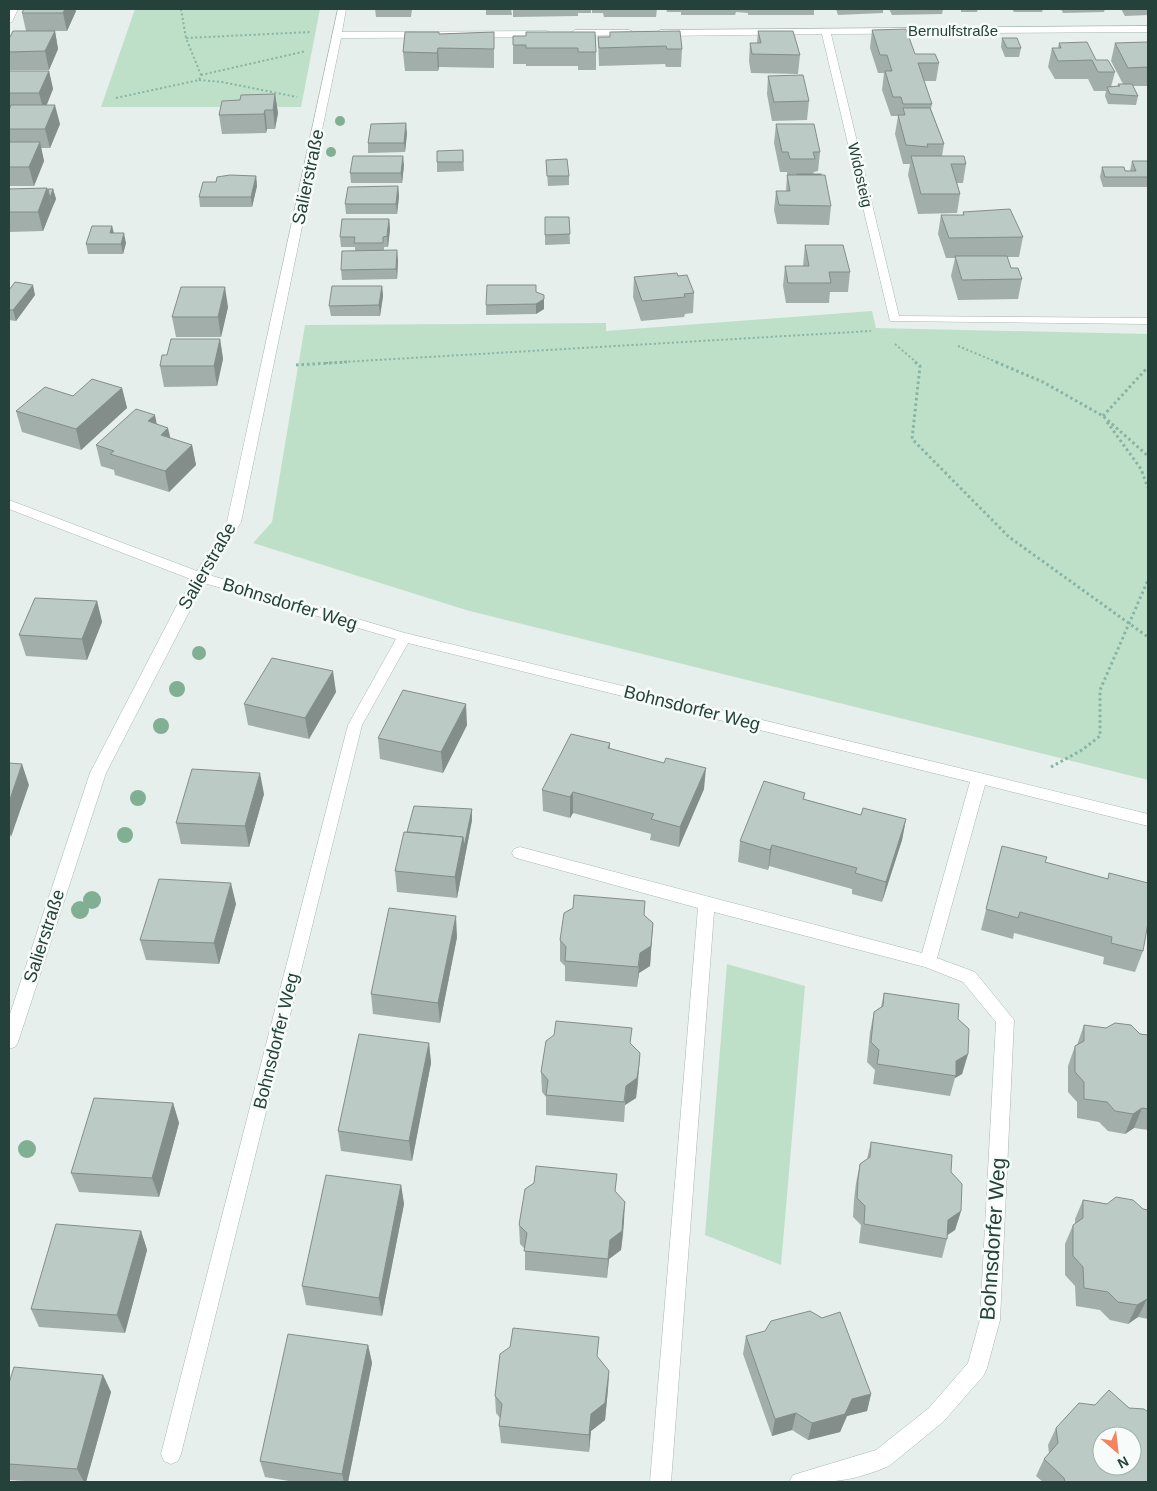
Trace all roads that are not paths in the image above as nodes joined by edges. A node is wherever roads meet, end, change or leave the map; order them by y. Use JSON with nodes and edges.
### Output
{"nodes":[{"id":1,"x":14,"y":9,"type":"edge"},
{"id":2,"x":342,"y":9,"type":"edge"},
{"id":3,"x":9,"y":20,"type":"edge"},
{"id":4,"x":1148,"y":29,"type":"edge"},
{"id":5,"x":826,"y":32,"type":"junction"},
{"id":6,"x":635,"y":33,"type":"edge"},
{"id":7,"x":654,"y":33,"type":"edge"},
{"id":8,"x":338,"y":36,"type":"junction"},
{"id":9,"x":1148,"y":321,"type":"edge"},
{"id":10,"x":9,"y":504,"type":"edge"},
{"id":11,"x":199,"y":577,"type":"junction"},
{"id":12,"x":404,"y":637,"type":"junction"},
{"id":13,"x":979,"y":778,"type":"junction"},
{"id":14,"x":1148,"y":820,"type":"edge"},
{"id":15,"x":520,"y":853,"type":"dead end"},
{"id":16,"x":706,"y":904,"type":"junction"},
{"id":17,"x":928,"y":962,"type":"junction"},
{"id":18,"x":9,"y":1042,"type":"edge"},
{"id":19,"x":170,"y":1454,"type":"dead end"},
{"id":20,"x":660,"y":1482,"type":"edge"},
{"id":21,"x":800,"y":1482,"type":"edge"}],
"edges":[{"from":1,"to":3,"type":"street"},
{"from":2,"to":8,"type":"street","name":"Salierstraße"},
{"from":4,"to":5,"type":"street","name":"Bernulfstraße"},
{"from":5,"to":7,"type":"street","name":"Bernulfstraße"},
{"from":5,"to":9,"type":"street","name":"Widosteig"},
{"from":6,"to":8,"type":"street"},
{"from":8,"to":11,"type":"street","name":"Salierstraße"},
{"from":10,"to":11,"type":"street","name":"Bohnsdorfer Weg"},
{"from":11,"to":12,"type":"street","name":"Bohnsdorfer Weg"},
{"from":11,"to":18,"type":"street","name":"Salierstraße"},
{"from":12,"to":13,"type":"street","name":"Bohnsdorfer Weg"},
{"from":12,"to":19,"type":"street","name":"Bohnsdorfer Weg"},
{"from":13,"to":14,"type":"street","name":"Bohnsdorfer Weg"},
{"from":13,"to":17,"type":"street"},
{"from":15,"to":16,"type":"street","name":"Bohnsdorfer Weg"},
{"from":16,"to":17,"type":"street","name":"Bohnsdorfer Weg"},
{"from":16,"to":20,"type":"street"},
{"from":17,"to":21,"type":"street","name":"Bohnsdorfer Weg"}]}
